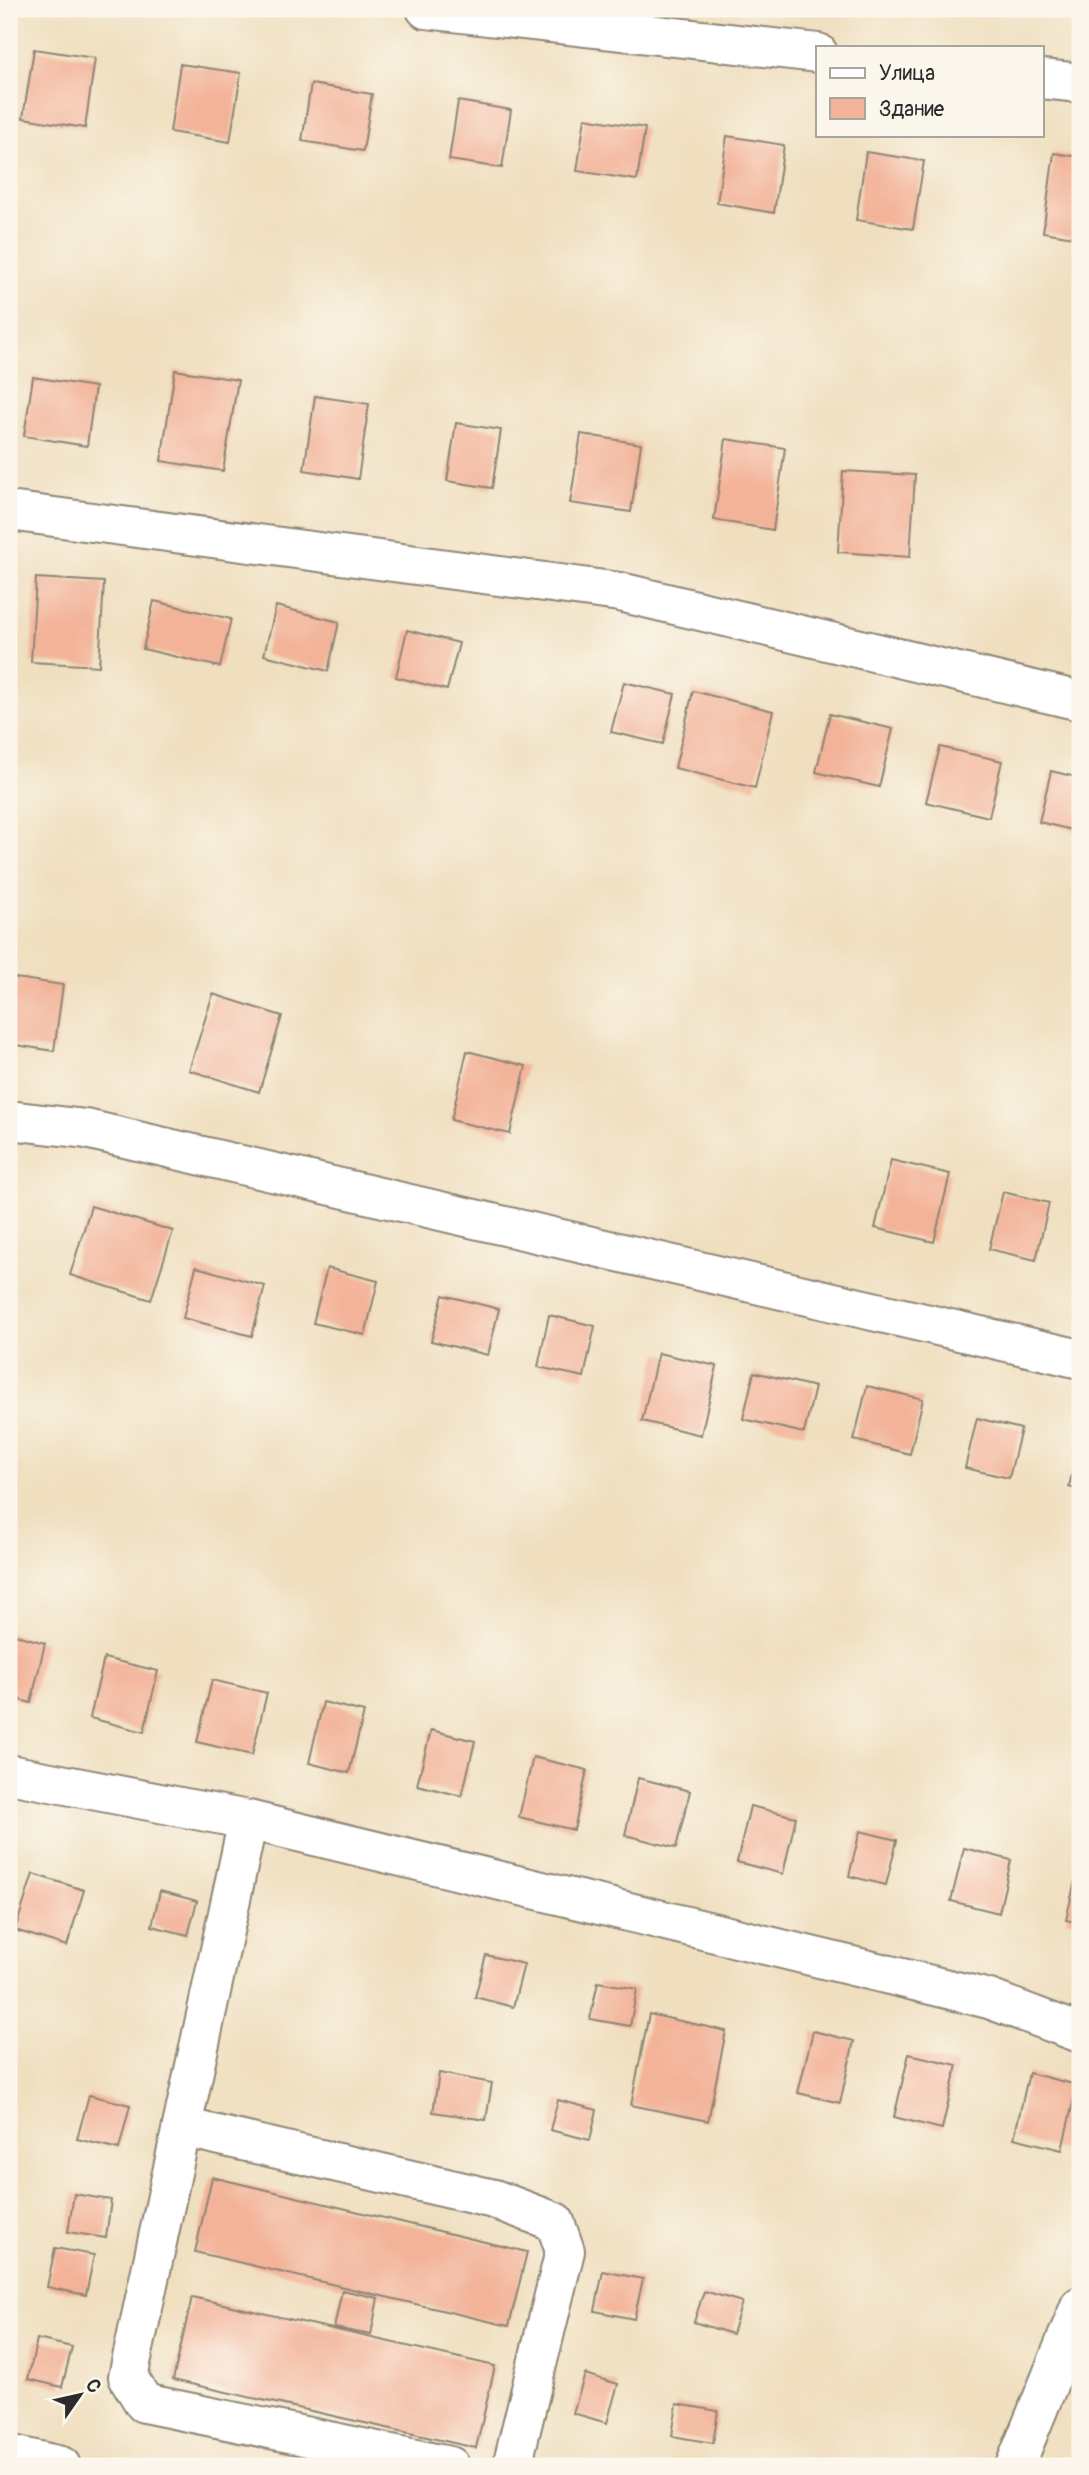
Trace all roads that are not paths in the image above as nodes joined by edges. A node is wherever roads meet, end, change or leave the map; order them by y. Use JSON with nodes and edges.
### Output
{"nodes":[{"id":1,"x":426,"y":9,"type":"edge"},
{"id":2,"x":463,"y":11,"type":"edge"},
{"id":3,"x":816,"y":53,"type":"edge"},
{"id":4,"x":1044,"y":79,"type":"edge"},
{"id":5,"x":1080,"y":83,"type":"edge"},
{"id":6,"x":9,"y":511,"type":"edge"},
{"id":7,"x":1080,"y":701,"type":"edge"},
{"id":8,"x":9,"y":1120,"type":"edge"},
{"id":9,"x":1080,"y":1359,"type":"edge"},
{"id":10,"x":9,"y":1774,"type":"edge"},
{"id":11,"x":248,"y":1820,"type":"junction"},
{"id":12,"x":1080,"y":2033,"type":"edge"},
{"id":13,"x":182,"y":2127,"type":"junction"},
{"id":14,"x":1080,"y":2306,"type":"edge"},
{"id":15,"x":9,"y":2454,"type":"edge"},
{"id":16,"x":61,"y":2466,"type":"edge"},
{"id":17,"x":450,"y":2466,"type":"edge"},
{"id":18,"x":512,"y":2466,"type":"edge"},
{"id":19,"x":1015,"y":2466,"type":"edge"}],
"edges":[{"from":1,"to":2,"type":"street"},
{"from":2,"to":3,"type":"street"},
{"from":4,"to":5,"type":"street"},
{"from":6,"to":7,"type":"street"},
{"from":8,"to":9,"type":"street"},
{"from":10,"to":11,"type":"street"},
{"from":11,"to":12,"type":"street"},
{"from":11,"to":13,"type":"street"},
{"from":13,"to":17,"type":"street"},
{"from":13,"to":18,"type":"street"},
{"from":14,"to":19,"type":"street"},
{"from":15,"to":16,"type":"street"}]}
